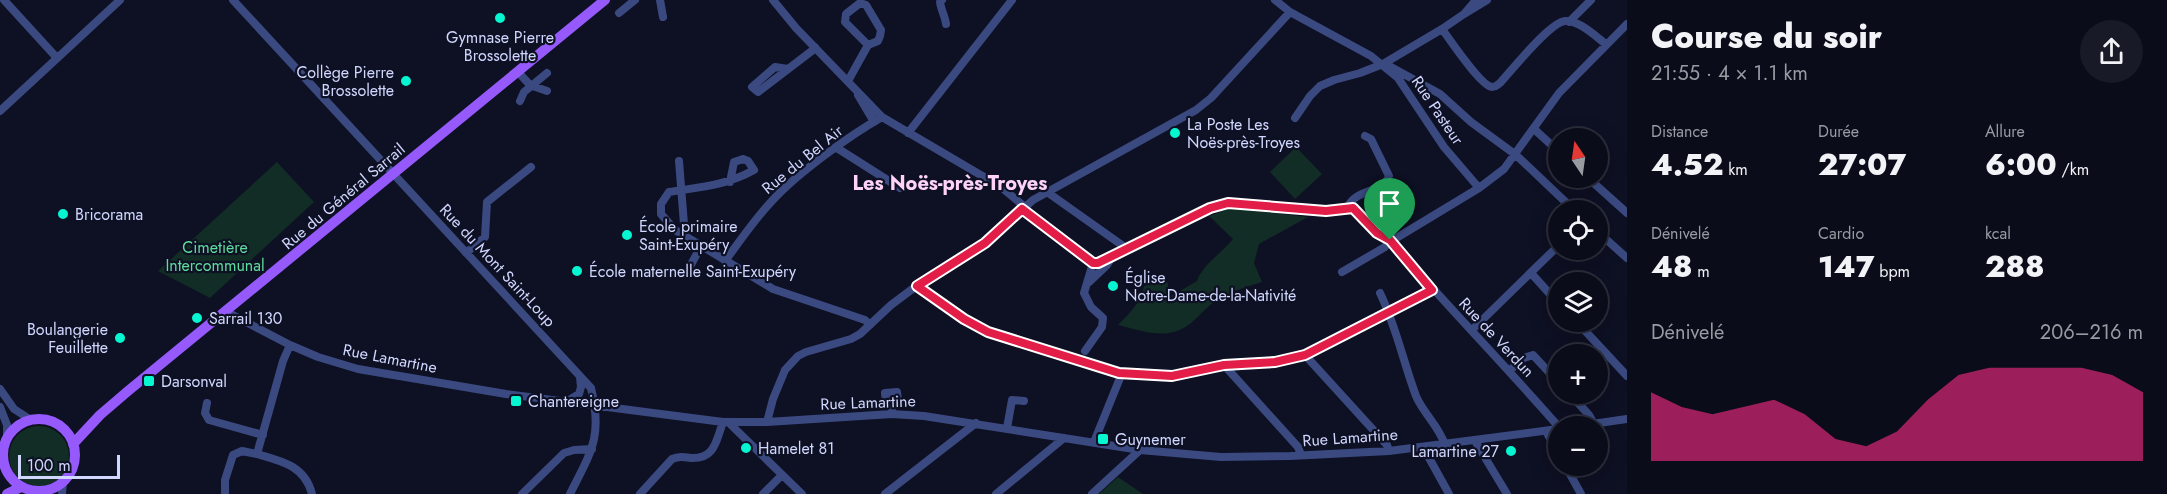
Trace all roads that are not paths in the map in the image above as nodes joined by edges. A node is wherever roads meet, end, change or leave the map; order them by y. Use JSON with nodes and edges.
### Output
{"nodes":[{"id":1,"x":4,"y":0,"type":"edge"},
{"id":2,"x":120,"y":0,"type":"edge"},
{"id":3,"x":233,"y":0,"type":"edge"},
{"id":4,"x":605,"y":0,"type":"edge"},
{"id":5,"x":635,"y":0,"type":"edge"},
{"id":6,"x":660,"y":0,"type":"edge"},
{"id":7,"x":773,"y":0,"type":"edge"},
{"id":8,"x":942,"y":0,"type":"edge"},
{"id":9,"x":1012,"y":0,"type":"edge"},
{"id":10,"x":1275,"y":0,"type":"edge"},
{"id":11,"x":1476,"y":0,"type":"edge"},
{"id":12,"x":1487,"y":0,"type":"edge"},
{"id":13,"x":1591,"y":0,"type":"edge"},
{"id":14,"x":1290,"y":12,"type":"junction"},
{"id":15,"x":619,"y":13,"type":"dead end"},
{"id":16,"x":1464,"y":14,"type":"junction"},
{"id":17,"x":663,"y":17,"type":"dead end"},
{"id":18,"x":1569,"y":22,"type":"junction"},
{"id":19,"x":945,"y":24,"type":"dead end"},
{"id":20,"x":1627,"y":24,"type":"edge"},
{"id":21,"x":1442,"y":29,"type":"junction"},
{"id":22,"x":1606,"y":44,"type":"junction"},
{"id":23,"x":868,"y":45,"type":"junction"},
{"id":24,"x":815,"y":47,"type":"junction"},
{"id":25,"x":57,"y":58,"type":"junction"},
{"id":26,"x":1383,"y":64,"type":"junction"},
{"id":27,"x":788,"y":69,"type":"dead end"},
{"id":28,"x":518,"y":72,"type":"junction"},
{"id":29,"x":547,"y":73,"type":"dead end"},
{"id":30,"x":848,"y":81,"type":"junction"},
{"id":31,"x":1424,"y":85,"type":"junction"},
{"id":32,"x":530,"y":86,"type":"junction"},
{"id":33,"x":547,"y":91,"type":"dead end"},
{"id":34,"x":857,"y":92,"type":"junction"},
{"id":35,"x":1412,"y":96,"type":"junction"},
{"id":36,"x":520,"y":101,"type":"dead end"},
{"id":37,"x":0,"y":111,"type":"edge"},
{"id":38,"x":882,"y":117,"type":"junction"},
{"id":39,"x":1295,"y":118,"type":"dead end"},
{"id":40,"x":874,"y":122,"type":"junction"},
{"id":41,"x":1534,"y":129,"type":"junction"},
{"id":42,"x":908,"y":133,"type":"junction"},
{"id":43,"x":1365,"y":136,"type":"dead end"},
{"id":44,"x":1548,"y":142,"type":"edge"},
{"id":45,"x":837,"y":148,"type":"junction"},
{"id":46,"x":1516,"y":155,"type":"junction"},
{"id":47,"x":679,"y":161,"type":"dead end"},
{"id":48,"x":531,"y":167,"type":"dead end"},
{"id":49,"x":394,"y":174,"type":"junction"},
{"id":50,"x":730,"y":182,"type":"dead end"},
{"id":51,"x":900,"y":188,"type":"dead end"},
{"id":52,"x":1479,"y":188,"type":"junction"},
{"id":53,"x":1599,"y":188,"type":"edge"},
{"id":54,"x":682,"y":190,"type":"junction"},
{"id":55,"x":1047,"y":192,"type":"junction"},
{"id":56,"x":1563,"y":200,"type":"edge"},
{"id":57,"x":1348,"y":207,"type":"junction"},
{"id":58,"x":1024,"y":208,"type":"junction"},
{"id":59,"x":1627,"y":213,"type":"edge"},
{"id":60,"x":685,"y":237,"type":"junction"},
{"id":61,"x":1390,"y":240,"type":"junction"},
{"id":62,"x":1608,"y":241,"type":"edge"},
{"id":63,"x":702,"y":246,"type":"junction"},
{"id":64,"x":1126,"y":248,"type":"junction"},
{"id":65,"x":466,"y":253,"type":"junction"},
{"id":66,"x":1548,"y":256,"type":"edge"},
{"id":67,"x":1627,"y":258,"type":"edge"},
{"id":68,"x":725,"y":261,"type":"junction"},
{"id":69,"x":1097,"y":266,"type":"junction"},
{"id":70,"x":1342,"y":272,"type":"dead end"},
{"id":71,"x":1531,"y":273,"type":"junction"},
{"id":72,"x":686,"y":274,"type":"dead end"},
{"id":73,"x":917,"y":286,"type":"junction"},
{"id":74,"x":1432,"y":290,"type":"junction"},
{"id":75,"x":1548,"y":292,"type":"edge"},
{"id":76,"x":1380,"y":293,"type":"dead end"},
{"id":77,"x":226,"y":312,"type":"junction"},
{"id":78,"x":1389,"y":312,"type":"junction"},
{"id":79,"x":870,"y":325,"type":"junction"},
{"id":80,"x":1472,"y":330,"type":"junction"},
{"id":81,"x":1586,"y":332,"type":"edge"},
{"id":82,"x":290,"y":345,"type":"junction"},
{"id":83,"x":1085,"y":351,"type":"dead end"},
{"id":84,"x":1305,"y":355,"type":"junction"},
{"id":85,"x":1224,"y":365,"type":"junction"},
{"id":86,"x":1509,"y":371,"type":"junction"},
{"id":87,"x":1548,"y":371,"type":"edge"},
{"id":88,"x":1122,"y":373,"type":"junction"},
{"id":89,"x":1627,"y":376,"type":"edge"},
{"id":90,"x":580,"y":377,"type":"junction"},
{"id":91,"x":0,"y":389,"type":"edge"},
{"id":92,"x":891,"y":401,"type":"dead end"},
{"id":93,"x":1024,"y":401,"type":"dead end"},
{"id":94,"x":565,"y":402,"type":"junction"},
{"id":95,"x":207,"y":403,"type":"dead end"},
{"id":96,"x":1579,"y":404,"type":"edge"},
{"id":97,"x":595,"y":405,"type":"junction"},
{"id":98,"x":0,"y":407,"type":"edge"},
{"id":99,"x":892,"y":414,"type":"junction"},
{"id":100,"x":100,"y":415,"type":"junction"},
{"id":101,"x":1548,"y":416,"type":"edge"},
{"id":102,"x":1589,"y":416,"type":"edge"},
{"id":103,"x":31,"y":420,"type":"junction"},
{"id":104,"x":1627,"y":420,"type":"edge"},
{"id":105,"x":725,"y":422,"type":"junction"},
{"id":106,"x":767,"y":422,"type":"junction"},
{"id":107,"x":1608,"y":422,"type":"edge"},
{"id":108,"x":976,"y":423,"type":"junction"},
{"id":109,"x":60,"y":427,"type":"junction"},
{"id":110,"x":1007,"y":428,"type":"junction"},
{"id":111,"x":1546,"y":431,"type":"joint"},
{"id":112,"x":263,"y":435,"type":"junction"},
{"id":113,"x":1548,"y":435,"type":"edge"},
{"id":114,"x":7,"y":437,"type":"junction"},
{"id":115,"x":1064,"y":438,"type":"junction"},
{"id":116,"x":1475,"y":441,"type":"junction"},
{"id":117,"x":1094,"y":442,"type":"junction"},
{"id":118,"x":73,"y":444,"type":"junction"},
{"id":119,"x":1445,"y":445,"type":"junction"},
{"id":120,"x":1423,"y":447,"type":"junction"},
{"id":121,"x":592,"y":449,"type":"junction"},
{"id":122,"x":1140,"y":450,"type":"junction"},
{"id":123,"x":1389,"y":451,"type":"junction"},
{"id":124,"x":258,"y":454,"type":"junction"},
{"id":125,"x":1301,"y":455,"type":"junction"},
{"id":126,"x":1,"y":458,"type":"edge"},
{"id":127,"x":782,"y":475,"type":"junction"},
{"id":128,"x":1571,"y":476,"type":"edge"},
{"id":129,"x":63,"y":482,"type":"junction"},
{"id":130,"x":21,"y":487,"type":"junction"},
{"id":131,"x":42,"y":493,"type":"edge"},
{"id":132,"x":572,"y":493,"type":"edge"},
{"id":133,"x":7,"y":494,"type":"edge"},
{"id":134,"x":62,"y":494,"type":"edge"},
{"id":135,"x":225,"y":494,"type":"edge"},
{"id":136,"x":312,"y":494,"type":"edge"},
{"id":137,"x":522,"y":494,"type":"edge"},
{"id":138,"x":640,"y":494,"type":"edge"},
{"id":139,"x":763,"y":494,"type":"edge"},
{"id":140,"x":802,"y":494,"type":"edge"},
{"id":141,"x":885,"y":494,"type":"edge"},
{"id":142,"x":996,"y":494,"type":"edge"},
{"id":143,"x":1092,"y":494,"type":"edge"},
{"id":144,"x":1449,"y":494,"type":"edge"},
{"id":145,"x":1507,"y":494,"type":"edge"},
{"id":146,"x":1581,"y":494,"type":"edge"}],
"edges":[{"from":1,"to":25,"type":"street"},
{"from":2,"to":25,"type":"street"},
{"from":3,"to":49,"type":"street","name":"Rue du Mont Saint-Loup"},
{"from":4,"to":28,"type":"main road","name":"Rue du Général Sarrail"},
{"from":5,"to":15,"type":"street"},
{"from":6,"to":17,"type":"street"},
{"from":7,"to":24,"type":"street"},
{"from":8,"to":19,"type":"street"},
{"from":9,"to":42,"type":"street"},
{"from":10,"to":14,"type":"street","name":"Rue Pasteur"},
{"from":11,"to":16,"type":"street"},
{"from":12,"to":16,"type":"street"},
{"from":13,"to":18,"type":"street"},
{"from":14,"to":26,"type":"street","name":"Rue Pasteur"},
{"from":14,"to":55,"type":"street"},
{"from":16,"to":21,"type":"street"},
{"from":18,"to":21,"type":"street"},
{"from":18,"to":22,"type":"street"},
{"from":20,"to":22,"type":"street"},
{"from":21,"to":26,"type":"street"},
{"from":22,"to":41,"type":"street"},
{"from":23,"to":23,"type":"street"},
{"from":23,"to":30,"type":"street"},
{"from":24,"to":27,"type":"street"},
{"from":24,"to":30,"type":"street"},
{"from":25,"to":37,"type":"street"},
{"from":26,"to":31,"type":"street"},
{"from":26,"to":35,"type":"street","name":"Rue Pasteur"},
{"from":26,"to":39,"type":"street"},
{"from":28,"to":32,"type":"street"},
{"from":28,"to":49,"type":"main road","name":"Rue du Général Sarrail"},
{"from":29,"to":32,"type":"street"},
{"from":30,"to":34,"type":"street"},
{"from":31,"to":35,"type":"street"},
{"from":31,"to":46,"type":"street"},
{"from":32,"to":33,"type":"street"},
{"from":32,"to":36,"type":"street"},
{"from":34,"to":38,"type":"street"},
{"from":34,"to":40,"type":"street"},
{"from":35,"to":52,"type":"street","name":"Rue Pasteur"},
{"from":38,"to":40,"type":"street","name":"Rue du Bel Air"},
{"from":38,"to":42,"type":"street"},
{"from":40,"to":45,"type":"street","name":"Rue du Bel Air"},
{"from":41,"to":44,"type":"street"},
{"from":41,"to":46,"type":"street"},
{"from":42,"to":58,"type":"street"},
{"from":43,"to":57,"type":"street"},
{"from":45,"to":51,"type":"street"},
{"from":45,"to":68,"type":"street","name":"Rue du Bel Air"},
{"from":46,"to":52,"type":"street"},
{"from":46,"to":56,"type":"street"},
{"from":47,"to":54,"type":"street"},
{"from":48,"to":65,"type":"street"},
{"from":49,"to":65,"type":"street","name":"Rue du Mont Saint-Loup"},
{"from":49,"to":77,"type":"main road","name":"Rue du Général Sarrail"},
{"from":50,"to":54,"type":"street"},
{"from":52,"to":61,"type":"street"},
{"from":53,"to":59,"type":"street"},
{"from":54,"to":60,"type":"street"},
{"from":54,"to":60,"type":"street"},
{"from":55,"to":58,"type":"street"},
{"from":55,"to":64,"type":"street"},
{"from":57,"to":61,"type":"street","name":"Rue de Verdun"},
{"from":57,"to":64,"type":"street"},
{"from":58,"to":69,"type":"street"},
{"from":58,"to":73,"type":"street"},
{"from":60,"to":63,"type":"street"},
{"from":61,"to":70,"type":"street"},
{"from":61,"to":74,"type":"street","name":"Rue de Verdun"},
{"from":62,"to":67,"type":"street"},
{"from":63,"to":68,"type":"street"},
{"from":63,"to":72,"type":"street"},
{"from":64,"to":69,"type":"street"},
{"from":65,"to":90,"type":"street","name":"Rue du Mont Saint-Loup"},
{"from":66,"to":71,"type":"street"},
{"from":68,"to":79,"type":"street"},
{"from":69,"to":83,"type":"street"},
{"from":71,"to":75,"type":"street"},
{"from":71,"to":80,"type":"street"},
{"from":73,"to":79,"type":"street"},
{"from":73,"to":88,"type":"street"},
{"from":74,"to":78,"type":"street"},
{"from":74,"to":80,"type":"street","name":"Rue de Verdun"},
{"from":76,"to":78,"type":"street"},
{"from":77,"to":82,"type":"street","name":"Rue Lamartine"},
{"from":77,"to":100,"type":"main road","name":"Rue du Général Sarrail"},
{"from":78,"to":84,"type":"street"},
{"from":78,"to":119,"type":"street"},
{"from":79,"to":106,"type":"street"},
{"from":80,"to":86,"type":"street","name":"Rue de Verdun"},
{"from":81,"to":89,"type":"street"},
{"from":82,"to":94,"type":"street","name":"Rue Lamartine"},
{"from":82,"to":112,"type":"street"},
{"from":84,"to":85,"type":"street"},
{"from":84,"to":123,"type":"street"},
{"from":85,"to":88,"type":"street"},
{"from":85,"to":125,"type":"street"},
{"from":86,"to":87,"type":"street"},
{"from":86,"to":101,"type":"street","name":"Rue de Verdun"},
{"from":88,"to":117,"type":"street"},
{"from":90,"to":94,"type":"street"},
{"from":90,"to":97,"type":"street","name":"Rue du Mont Saint-Loup"},
{"from":91,"to":103,"type":"street"},
{"from":92,"to":99,"type":"street"},
{"from":93,"to":110,"type":"street"},
{"from":94,"to":97,"type":"street","name":"Rue Lamartine"},
{"from":95,"to":112,"type":"street"},
{"from":96,"to":102,"type":"street"},
{"from":97,"to":105,"type":"street","name":"Rue Lamartine"},
{"from":97,"to":121,"type":"street"},
{"from":98,"to":114,"type":"street"},
{"from":99,"to":106,"type":"street","name":"Rue Lamartine"},
{"from":99,"to":108,"type":"street","name":"Rue Lamartine"},
{"from":100,"to":109,"type":"main road","name":"Rue du Général Sarrail"},
{"from":100,"to":118,"type":"main road","name":"Rue du Général Sarrail"},
{"from":103,"to":109,"type":"main road"},
{"from":103,"to":114,"type":"main road"},
{"from":104,"to":107,"type":"street"},
{"from":105,"to":106,"type":"street","name":"Rue Lamartine"},
{"from":105,"to":127,"type":"street"},
{"from":105,"to":138,"type":"street"},
{"from":108,"to":110,"type":"street","name":"Rue Lamartine"},
{"from":108,"to":141,"type":"street"},
{"from":109,"to":118,"type":"main road"},
{"from":110,"to":115,"type":"street","name":"Rue Lamartine"},
{"from":111,"to":113,"type":"street"},
{"from":111,"to":116,"type":"street","name":"Rue Lamartine"},
{"from":112,"to":124,"type":"street"},
{"from":114,"to":126,"type":"main road"},
{"from":115,"to":117,"type":"street","name":"Rue Lamartine"},
{"from":115,"to":142,"type":"street"},
{"from":116,"to":119,"type":"street","name":"Rue Lamartine"},
{"from":116,"to":145,"type":"street"},
{"from":117,"to":122,"type":"street","name":"Rue Lamartine"},
{"from":118,"to":129,"type":"main road"},
{"from":119,"to":120,"type":"street","name":"Rue Lamartine"},
{"from":120,"to":123,"type":"street","name":"Rue Lamartine"},
{"from":120,"to":144,"type":"street"},
{"from":121,"to":132,"type":"street"},
{"from":121,"to":137,"type":"street"},
{"from":122,"to":125,"type":"street","name":"Rue Lamartine"},
{"from":122,"to":143,"type":"street"},
{"from":123,"to":125,"type":"street","name":"Rue Lamartine"},
{"from":124,"to":135,"type":"street"},
{"from":124,"to":136,"type":"street"},
{"from":126,"to":130,"type":"main road"},
{"from":127,"to":139,"type":"street"},
{"from":127,"to":140,"type":"street"},
{"from":128,"to":146,"type":"street"},
{"from":129,"to":131,"type":"main road"},
{"from":129,"to":134,"type":"street"},
{"from":130,"to":131,"type":"main road"},
{"from":130,"to":133,"type":"main road"}]}
